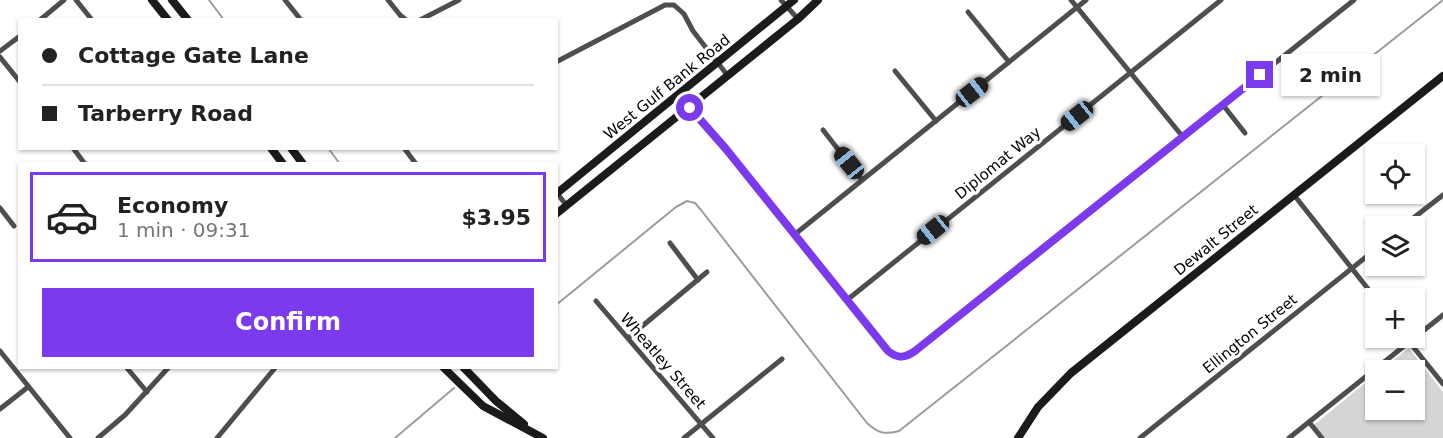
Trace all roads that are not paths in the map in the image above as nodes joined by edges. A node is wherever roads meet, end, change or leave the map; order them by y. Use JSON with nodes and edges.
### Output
{"nodes":[{"id":1,"x":64,"y":0,"type":"edge"},
{"id":2,"x":76,"y":0,"type":"edge"},
{"id":3,"x":152,"y":0,"type":"edge"},
{"id":4,"x":172,"y":0,"type":"edge"},
{"id":5,"x":285,"y":0,"type":"edge"},
{"id":6,"x":388,"y":0,"type":"edge"},
{"id":7,"x":459,"y":0,"type":"edge"},
{"id":8,"x":794,"y":0,"type":"edge"},
{"id":9,"x":818,"y":0,"type":"edge"},
{"id":10,"x":1071,"y":0,"type":"edge"},
{"id":11,"x":1086,"y":0,"type":"edge"},
{"id":12,"x":1221,"y":0,"type":"edge"},
{"id":13,"x":1354,"y":0,"type":"edge"},
{"id":14,"x":784,"y":3,"type":"edge"},
{"id":15,"x":1077,"y":8,"type":"junction"},
{"id":16,"x":968,"y":12,"type":"dead end"},
{"id":17,"x":42,"y":18,"type":"edge"},
{"id":18,"x":90,"y":18,"type":"edge"},
{"id":19,"x":166,"y":18,"type":"edge"},
{"id":20,"x":186,"y":18,"type":"edge"},
{"id":21,"x":299,"y":18,"type":"edge"},
{"id":22,"x":404,"y":18,"type":"edge"},
{"id":23,"x":424,"y":18,"type":"edge"},
{"id":24,"x":798,"y":19,"type":"junction"},
{"id":25,"x":18,"y":38,"type":"edge"},
{"id":26,"x":0,"y":51,"type":"edge"},
{"id":27,"x":0,"y":57,"type":"edge"},
{"id":28,"x":558,"y":61,"type":"edge"},
{"id":29,"x":1009,"y":62,"type":"junction"},
{"id":30,"x":717,"y":63,"type":"junction"},
{"id":31,"x":895,"y":71,"type":"dead end"},
{"id":32,"x":1131,"y":72,"type":"junction"},
{"id":33,"x":728,"y":76,"type":"junction"},
{"id":34,"x":1443,"y":76,"type":"edge"},
{"id":35,"x":18,"y":80,"type":"edge"},
{"id":36,"x":1223,"y":105,"type":"junction"},
{"id":37,"x":690,"y":108,"type":"junction"},
{"id":38,"x":936,"y":121,"type":"junction"},
{"id":39,"x":822,"y":130,"type":"dead end"},
{"id":40,"x":1245,"y":133,"type":"dead end"},
{"id":41,"x":1183,"y":137,"type":"junction"},
{"id":42,"x":862,"y":180,"type":"junction"},
{"id":43,"x":558,"y":192,"type":"edge"},
{"id":44,"x":558,"y":194,"type":"edge"},
{"id":45,"x":1294,"y":195,"type":"junction"},
{"id":46,"x":1443,"y":195,"type":"edge"},
{"id":47,"x":567,"y":206,"type":"junction"},
{"id":48,"x":0,"y":208,"type":"edge"},
{"id":49,"x":558,"y":213,"type":"edge"},
{"id":50,"x":1417,"y":216,"type":"edge"},
{"id":51,"x":14,"y":226,"type":"dead end"},
{"id":52,"x":794,"y":234,"type":"junction"},
{"id":53,"x":670,"y":243,"type":"dead end"},
{"id":54,"x":1365,"y":257,"type":"edge"},
{"id":55,"x":1351,"y":268,"type":"junction"},
{"id":56,"x":707,"y":272,"type":"dead end"},
{"id":57,"x":698,"y":279,"type":"junction"},
{"id":58,"x":1367,"y":288,"type":"edge"},
{"id":59,"x":847,"y":300,"type":"junction"},
{"id":60,"x":596,"y":301,"type":"dead end"},
{"id":61,"x":1443,"y":315,"type":"edge"},
{"id":62,"x":1425,"y":327,"type":"edge"},
{"id":63,"x":628,"y":338,"type":"junction"},
{"id":64,"x":1397,"y":348,"type":"edge"},
{"id":65,"x":1415,"y":348,"type":"edge"},
{"id":66,"x":0,"y":351,"type":"edge"},
{"id":67,"x":782,"y":359,"type":"dead end"},
{"id":68,"x":129,"y":369,"type":"edge"},
{"id":69,"x":167,"y":369,"type":"edge"},
{"id":70,"x":274,"y":369,"type":"edge"},
{"id":71,"x":445,"y":369,"type":"edge"},
{"id":72,"x":465,"y":369,"type":"edge"},
{"id":73,"x":1443,"y":384,"type":"edge"},
{"id":74,"x":28,"y":387,"type":"junction"},
{"id":75,"x":147,"y":392,"type":"junction"},
{"id":76,"x":0,"y":409,"type":"edge"},
{"id":77,"x":1309,"y":422,"type":"junction"},
{"id":78,"x":700,"y":423,"type":"junction"},
{"id":79,"x":1147,"y":432,"type":"junction"},
{"id":80,"x":540,"y":436,"type":"edge"},
{"id":81,"x":70,"y":438,"type":"edge"},
{"id":82,"x":98,"y":438,"type":"edge"},
{"id":83,"x":217,"y":438,"type":"edge"},
{"id":84,"x":684,"y":438,"type":"edge"},
{"id":85,"x":713,"y":438,"type":"edge"},
{"id":86,"x":1018,"y":438,"type":"edge"},
{"id":87,"x":1140,"y":438,"type":"edge"},
{"id":88,"x":1152,"y":438,"type":"edge"},
{"id":89,"x":1289,"y":438,"type":"edge"},
{"id":90,"x":1322,"y":438,"type":"edge"}],
"edges":[{"from":1,"to":17,"type":"street"},
{"from":2,"to":18,"type":"street"},
{"from":3,"to":19,"type":"main road"},
{"from":4,"to":20,"type":"main road"},
{"from":5,"to":21,"type":"street"},
{"from":6,"to":22,"type":"street"},
{"from":7,"to":23,"type":"street"},
{"from":8,"to":14,"type":"main road","name":"West Gulf Bank Road"},
{"from":9,"to":24,"type":"main road","name":"West Gulf Bank Road"},
{"from":10,"to":15,"type":"street"},
{"from":11,"to":15,"type":"street"},
{"from":12,"to":32,"type":"street","name":"Diplomat Way"},
{"from":13,"to":36,"type":"street"},
{"from":14,"to":24,"type":"street"},
{"from":14,"to":30,"type":"main road","name":"West Gulf Bank Road"},
{"from":15,"to":29,"type":"street"},
{"from":15,"to":32,"type":"street"},
{"from":16,"to":29,"type":"street"},
{"from":24,"to":33,"type":"main road","name":"West Gulf Bank Road"},
{"from":25,"to":26,"type":"street"},
{"from":27,"to":35,"type":"street"},
{"from":28,"to":30,"type":"street"},
{"from":29,"to":38,"type":"street"},
{"from":30,"to":33,"type":"street"},
{"from":30,"to":43,"type":"main road","name":"West Gulf Bank Road"},
{"from":31,"to":38,"type":"street"},
{"from":32,"to":41,"type":"street"},
{"from":32,"to":59,"type":"street","name":"Diplomat Way"},
{"from":33,"to":37,"type":"main road","name":"West Gulf Bank Road"},
{"from":34,"to":45,"type":"main road","name":"Dewalt Street"},
{"from":36,"to":40,"type":"street"},
{"from":36,"to":41,"type":"street"},
{"from":37,"to":47,"type":"main road","name":"West Gulf Bank Road"},
{"from":37,"to":52,"type":"street"},
{"from":38,"to":42,"type":"street"},
{"from":39,"to":42,"type":"street"},
{"from":41,"to":59,"type":"street"},
{"from":42,"to":52,"type":"street"},
{"from":44,"to":47,"type":"street"},
{"from":45,"to":55,"type":"street"},
{"from":45,"to":86,"type":"main road","name":"Dewalt Street"},
{"from":46,"to":50,"type":"street"},
{"from":47,"to":49,"type":"main road","name":"West Gulf Bank Road"},
{"from":48,"to":51,"type":"street"},
{"from":52,"to":59,"type":"street"},
{"from":53,"to":57,"type":"street"},
{"from":54,"to":55,"type":"street","name":"Ellington Street"},
{"from":55,"to":58,"type":"street"},
{"from":55,"to":79,"type":"street","name":"Ellington Street"},
{"from":56,"to":57,"type":"street"},
{"from":57,"to":63,"type":"street"},
{"from":60,"to":63,"type":"street","name":"Wheatley Street"},
{"from":61,"to":62,"type":"street"},
{"from":63,"to":78,"type":"street","name":"Wheatley Street"},
{"from":64,"to":77,"type":"street"},
{"from":65,"to":73,"type":"street"},
{"from":66,"to":74,"type":"street"},
{"from":67,"to":78,"type":"street"},
{"from":68,"to":75,"type":"street"},
{"from":69,"to":75,"type":"street"},
{"from":70,"to":83,"type":"street"},
{"from":71,"to":80,"type":"main road"},
{"from":72,"to":80,"type":"main road"},
{"from":74,"to":76,"type":"street"},
{"from":74,"to":81,"type":"street"},
{"from":75,"to":82,"type":"street"},
{"from":77,"to":89,"type":"street"},
{"from":77,"to":90,"type":"street"},
{"from":78,"to":84,"type":"street"},
{"from":78,"to":85,"type":"street","name":"Wheatley Street"},
{"from":79,"to":87,"type":"street","name":"Ellington Street"},
{"from":79,"to":88,"type":"street"}]}
